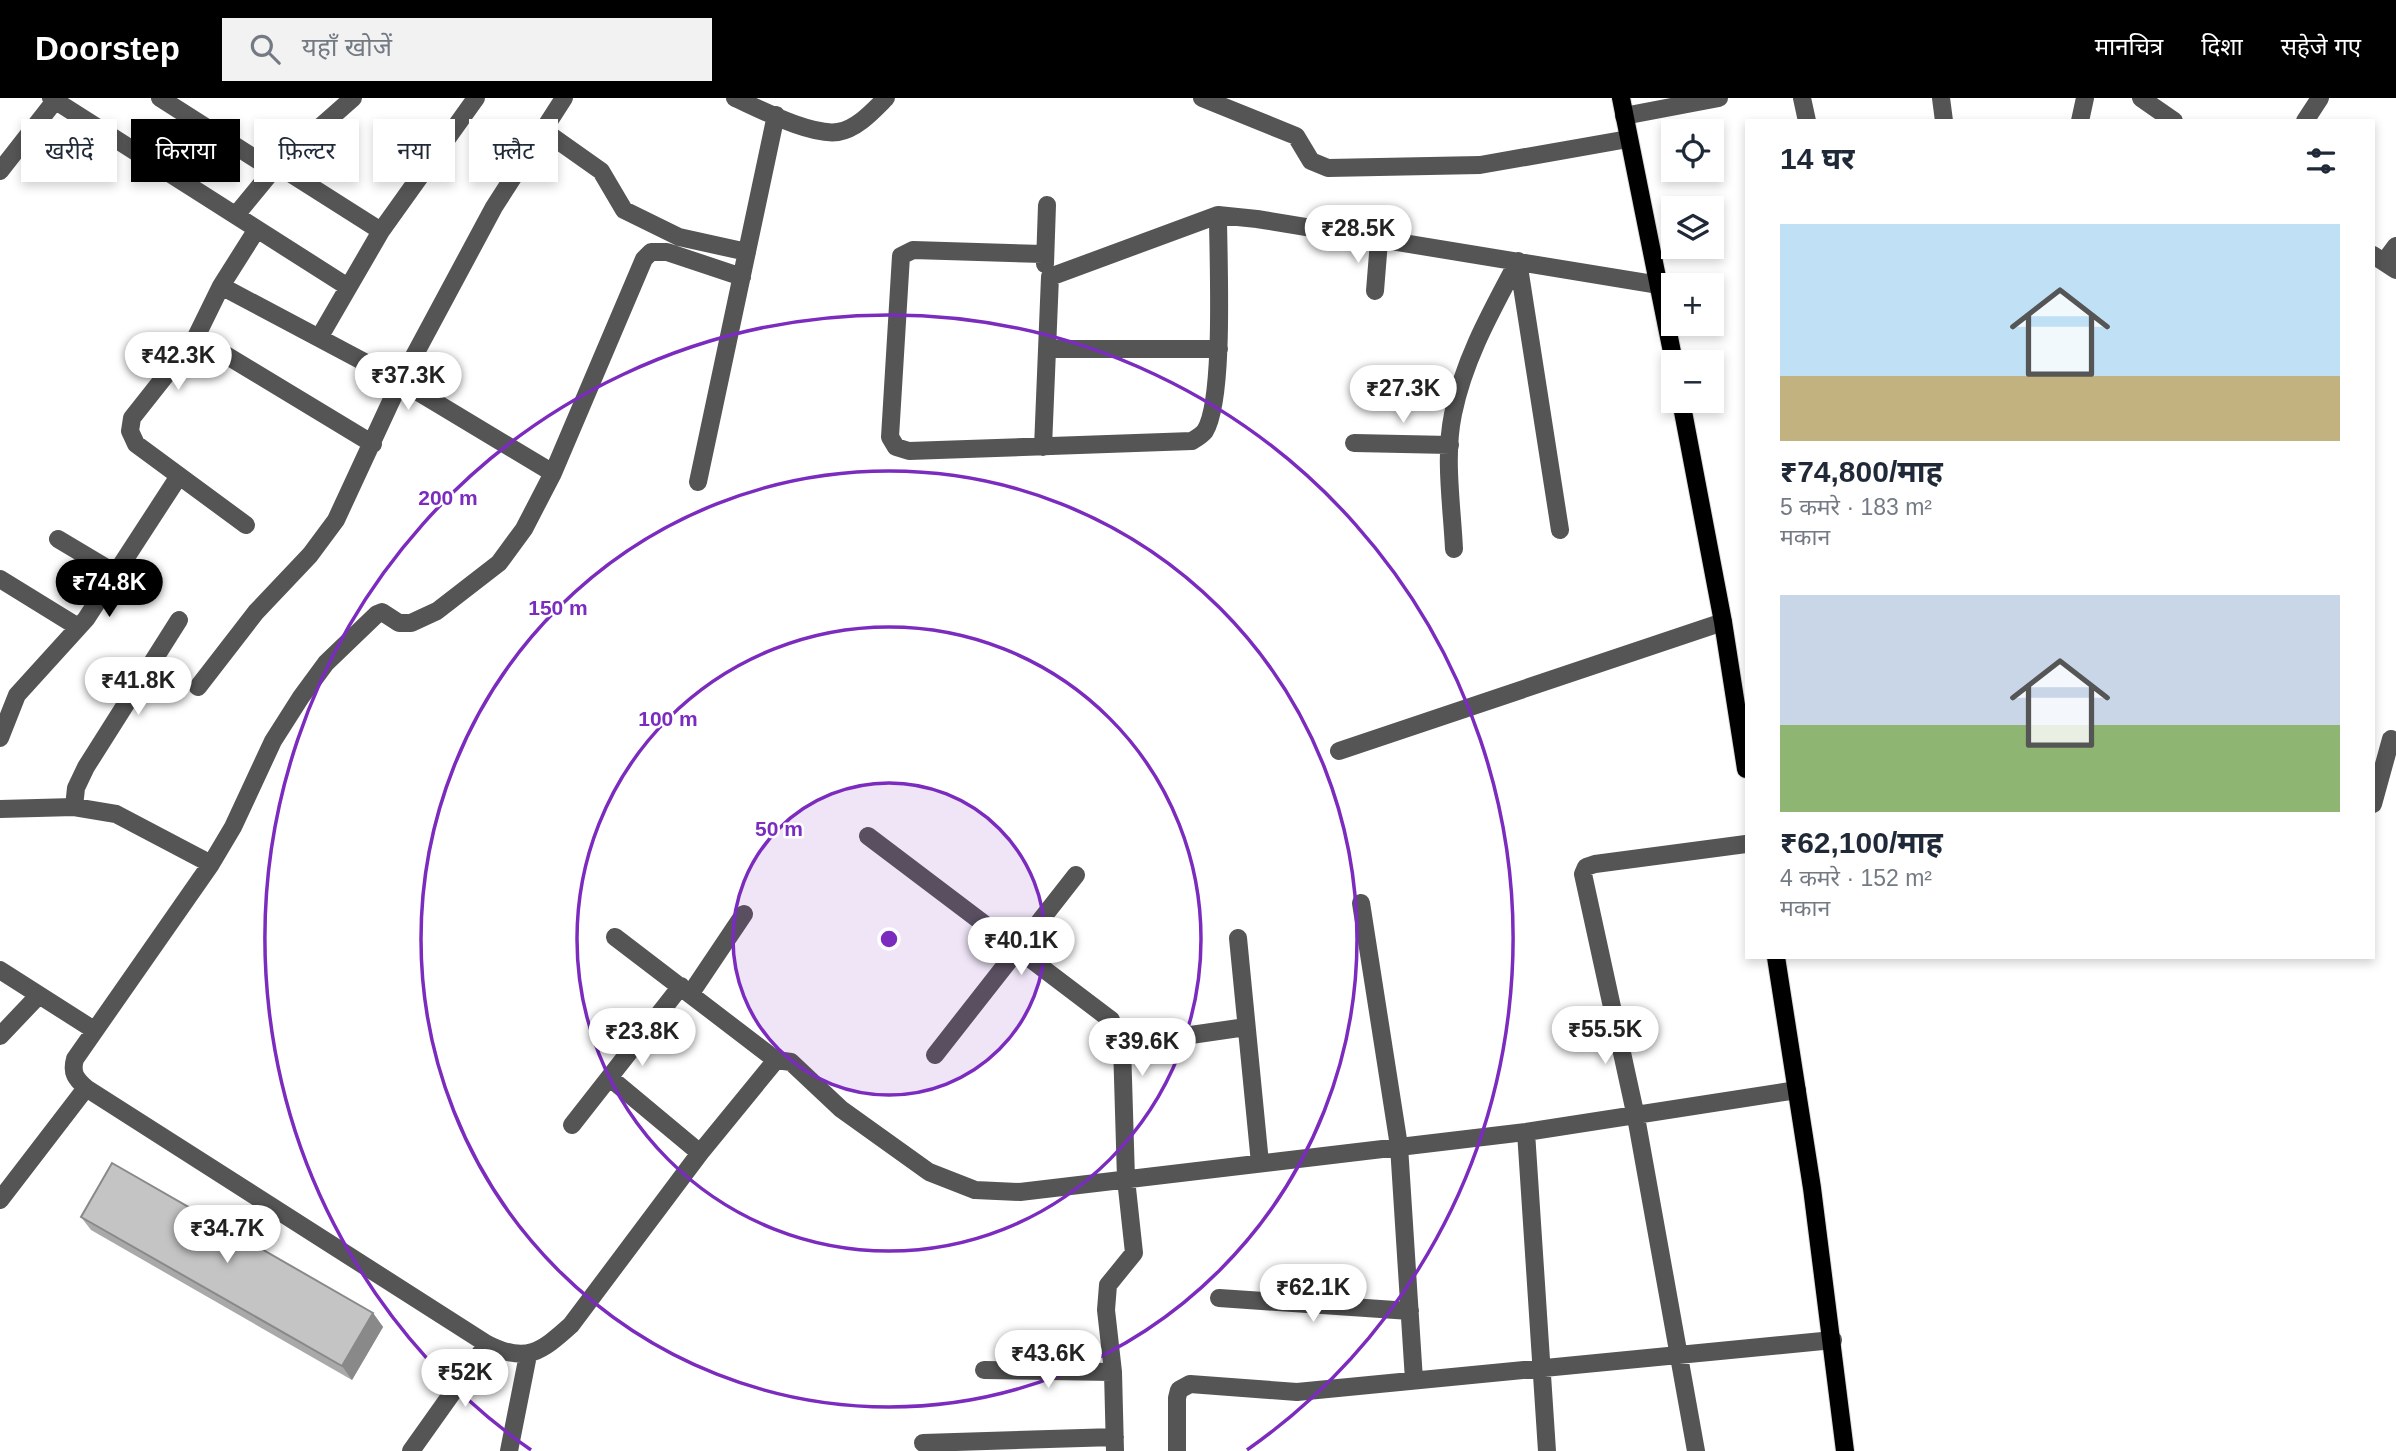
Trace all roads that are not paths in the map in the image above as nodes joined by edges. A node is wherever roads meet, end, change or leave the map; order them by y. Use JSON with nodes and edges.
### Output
{"nodes":[{"id":1,"x":160,"y":98,"type":"edge"},
{"id":2,"x":353,"y":98,"type":"edge"},
{"id":3,"x":476,"y":98,"type":"edge"},
{"id":4,"x":564,"y":98,"type":"edge"},
{"id":5,"x":735,"y":98,"type":"edge"},
{"id":6,"x":886,"y":98,"type":"edge"},
{"id":7,"x":1202,"y":98,"type":"edge"},
{"id":8,"x":1719,"y":98,"type":"edge"},
{"id":9,"x":1802,"y":98,"type":"edge"},
{"id":10,"x":1941,"y":98,"type":"edge"},
{"id":11,"x":2085,"y":98,"type":"edge"},
{"id":12,"x":2141,"y":98,"type":"edge"},
{"id":13,"x":2320,"y":98,"type":"edge"},
{"id":14,"x":52,"y":100,"type":"edge"},
{"id":15,"x":1622,"y":107,"type":"edge"},
{"id":16,"x":776,"y":115,"type":"junction"},
{"id":17,"x":329,"y":119,"type":"edge"},
{"id":18,"x":550,"y":119,"type":"edge"},
{"id":19,"x":1807,"y":119,"type":"edge"},
{"id":20,"x":1944,"y":119,"type":"edge"},
{"id":21,"x":2080,"y":119,"type":"edge"},
{"id":22,"x":2171,"y":119,"type":"edge"},
{"id":23,"x":2306,"y":119,"type":"edge"},
{"id":24,"x":1628,"y":139,"type":"junction"},
{"id":25,"x":558,"y":140,"type":"edge"},
{"id":26,"x":254,"y":154,"type":"edge"},
{"id":27,"x":0,"y":171,"type":"edge"},
{"id":28,"x":263,"y":182,"type":"edge"},
{"id":29,"x":300,"y":182,"type":"edge"},
{"id":30,"x":510,"y":182,"type":"edge"},
{"id":31,"x":1046,"y":205,"type":"dead end"},
{"id":32,"x":236,"y":215,"type":"junction"},
{"id":33,"x":1218,"y":215,"type":"junction"},
{"id":34,"x":257,"y":229,"type":"junction"},
{"id":35,"x":381,"y":231,"type":"junction"},
{"id":36,"x":1379,"y":241,"type":"junction"},
{"id":37,"x":2396,"y":246,"type":"edge"},
{"id":38,"x":747,"y":252,"type":"junction"},
{"id":39,"x":1043,"y":254,"type":"junction"},
{"id":40,"x":1518,"y":261,"type":"junction"},
{"id":41,"x":2384,"y":262,"type":"edge"},
{"id":42,"x":743,"y":277,"type":"junction"},
{"id":43,"x":1050,"y":277,"type":"junction"},
{"id":44,"x":1659,"y":285,"type":"junction"},
{"id":45,"x":221,"y":286,"type":"junction"},
{"id":46,"x":348,"y":287,"type":"junction"},
{"id":47,"x":1375,"y":291,"type":"dead end"},
{"id":48,"x":196,"y":337,"type":"junction"},
{"id":49,"x":319,"y":338,"type":"junction"},
{"id":50,"x":1047,"y":349,"type":"junction"},
{"id":51,"x":1219,"y":349,"type":"junction"},
{"id":52,"x":1672,"y":350,"type":"edge"},
{"id":53,"x":400,"y":381,"type":"junction"},
{"id":54,"x":1683,"y":413,"type":"edge"},
{"id":55,"x":1354,"y":443,"type":"dead end"},
{"id":56,"x":373,"y":444,"type":"junction"},
{"id":57,"x":1450,"y":445,"type":"junction"},
{"id":58,"x":1043,"y":447,"type":"junction"},
{"id":59,"x":553,"y":473,"type":"junction"},
{"id":60,"x":179,"y":476,"type":"junction"},
{"id":61,"x":698,"y":482,"type":"dead end"},
{"id":62,"x":246,"y":525,"type":"dead end"},
{"id":63,"x":1560,"y":530,"type":"dead end"},
{"id":64,"x":58,"y":539,"type":"dead end"},
{"id":65,"x":1454,"y":549,"type":"dead end"},
{"id":66,"x":115,"y":573,"type":"junction"},
{"id":67,"x":0,"y":579,"type":"edge"},
{"id":68,"x":179,"y":620,"type":"dead end"},
{"id":69,"x":1723,"y":622,"type":"junction"},
{"id":70,"x":78,"y":626,"type":"junction"},
{"id":71,"x":198,"y":687,"type":"dead end"},
{"id":72,"x":2375,"y":733,"type":"edge"},
{"id":73,"x":0,"y":738,"type":"edge"},
{"id":74,"x":2393,"y":740,"type":"edge"},
{"id":75,"x":1339,"y":751,"type":"dead end"},
{"id":76,"x":1745,"y":763,"type":"edge"},
{"id":77,"x":2375,"y":798,"type":"edge"},
{"id":78,"x":74,"y":807,"type":"junction"},
{"id":79,"x":0,"y":809,"type":"edge"},
{"id":80,"x":867,"y":836,"type":"dead end"},
{"id":81,"x":1745,"y":844,"type":"edge"},
{"id":82,"x":211,"y":864,"type":"junction"},
{"id":83,"x":1076,"y":875,"type":"dead end"},
{"id":84,"x":1361,"y":903,"type":"dead end"},
{"id":85,"x":744,"y":914,"type":"dead end"},
{"id":86,"x":615,"y":937,"type":"dead end"},
{"id":87,"x":1237,"y":938,"type":"dead end"},
{"id":88,"x":1017,"y":951,"type":"junction"},
{"id":89,"x":1776,"y":959,"type":"edge"},
{"id":90,"x":0,"y":970,"type":"edge"},
{"id":91,"x":686,"y":990,"type":"junction"},
{"id":92,"x":39,"y":995,"type":"junction"},
{"id":93,"x":1246,"y":1027,"type":"junction"},
{"id":94,"x":94,"y":1030,"type":"junction"},
{"id":95,"x":0,"y":1035,"type":"edge"},
{"id":96,"x":1122,"y":1045,"type":"junction"},
{"id":97,"x":935,"y":1055,"type":"dead end"},
{"id":98,"x":776,"y":1060,"type":"junction"},
{"id":99,"x":610,"y":1078,"type":"junction"},
{"id":100,"x":86,"y":1088,"type":"junction"},
{"id":101,"x":1797,"y":1090,"type":"junction"},
{"id":102,"x":1636,"y":1117,"type":"junction"},
{"id":103,"x":572,"y":1125,"type":"dead end"},
{"id":104,"x":1526,"y":1132,"type":"junction"},
{"id":105,"x":1399,"y":1146,"type":"junction"},
{"id":106,"x":700,"y":1153,"type":"junction"},
{"id":107,"x":1260,"y":1163,"type":"junction"},
{"id":108,"x":1126,"y":1179,"type":"junction"},
{"id":109,"x":0,"y":1200,"type":"edge"},
{"id":110,"x":1219,"y":1298,"type":"dead end"},
{"id":111,"x":1410,"y":1311,"type":"junction"},
{"id":112,"x":1833,"y":1340,"type":"junction"},
{"id":113,"x":487,"y":1344,"type":"junction"},
{"id":114,"x":528,"y":1355,"type":"junction"},
{"id":115,"x":1679,"y":1356,"type":"junction"},
{"id":116,"x":1543,"y":1369,"type":"junction"},
{"id":117,"x":984,"y":1370,"type":"dead end"},
{"id":118,"x":1113,"y":1372,"type":"junction"},
{"id":119,"x":1414,"y":1380,"type":"junction"},
{"id":120,"x":923,"y":1443,"type":"dead end"},
{"id":121,"x":1115,"y":1444,"type":"edge"},
{"id":122,"x":411,"y":1451,"type":"edge"},
{"id":123,"x":509,"y":1451,"type":"edge"},
{"id":124,"x":1177,"y":1451,"type":"edge"},
{"id":125,"x":1547,"y":1451,"type":"edge"},
{"id":126,"x":1696,"y":1451,"type":"edge"},
{"id":127,"x":1844,"y":1451,"type":"edge"}],
"edges":[{"from":1,"to":26,"type":"street"},
{"from":2,"to":17,"type":"street"},
{"from":3,"to":35,"type":"street"},
{"from":4,"to":18,"type":"street"},
{"from":5,"to":16,"type":"street"},
{"from":6,"to":16,"type":"street"},
{"from":7,"to":24,"type":"street"},
{"from":8,"to":15,"type":"street"},
{"from":9,"to":19,"type":"street"},
{"from":10,"to":20,"type":"street"},
{"from":11,"to":21,"type":"street"},
{"from":12,"to":22,"type":"street"},
{"from":13,"to":23,"type":"street"},
{"from":14,"to":27,"type":"street"},
{"from":14,"to":32,"type":"street"},
{"from":15,"to":24,"type":"main road"},
{"from":16,"to":38,"type":"street"},
{"from":24,"to":44,"type":"main road"},
{"from":25,"to":38,"type":"street"},
{"from":28,"to":32,"type":"street"},
{"from":29,"to":35,"type":"street"},
{"from":30,"to":53,"type":"street"},
{"from":31,"to":39,"type":"street"},
{"from":32,"to":34,"type":"street"},
{"from":33,"to":36,"type":"street"},
{"from":33,"to":43,"type":"street"},
{"from":33,"to":51,"type":"street"},
{"from":34,"to":45,"type":"street"},
{"from":34,"to":46,"type":"street"},
{"from":35,"to":46,"type":"street"},
{"from":36,"to":40,"type":"street"},
{"from":36,"to":47,"type":"street"},
{"from":37,"to":41,"type":"street"},
{"from":38,"to":42,"type":"street"},
{"from":39,"to":43,"type":"street"},
{"from":39,"to":58,"type":"street"},
{"from":40,"to":44,"type":"street"},
{"from":40,"to":57,"type":"street"},
{"from":40,"to":63,"type":"street"},
{"from":42,"to":59,"type":"street"},
{"from":42,"to":61,"type":"street"},
{"from":43,"to":50,"type":"street"},
{"from":44,"to":52,"type":"main road"},
{"from":45,"to":48,"type":"street"},
{"from":45,"to":49,"type":"street"},
{"from":46,"to":49,"type":"street"},
{"from":48,"to":56,"type":"street"},
{"from":48,"to":60,"type":"street"},
{"from":49,"to":53,"type":"street"},
{"from":50,"to":51,"type":"street"},
{"from":50,"to":58,"type":"street"},
{"from":51,"to":58,"type":"street"},
{"from":53,"to":56,"type":"street"},
{"from":53,"to":59,"type":"street"},
{"from":54,"to":69,"type":"main road"},
{"from":55,"to":57,"type":"street"},
{"from":56,"to":71,"type":"street"},
{"from":57,"to":65,"type":"street"},
{"from":59,"to":82,"type":"street"},
{"from":60,"to":62,"type":"street"},
{"from":60,"to":66,"type":"street"},
{"from":64,"to":66,"type":"street"},
{"from":66,"to":70,"type":"street"},
{"from":67,"to":70,"type":"street"},
{"from":68,"to":78,"type":"street"},
{"from":69,"to":75,"type":"street"},
{"from":69,"to":76,"type":"main road"},
{"from":70,"to":73,"type":"street"},
{"from":72,"to":74,"type":"street"},
{"from":74,"to":77,"type":"street"},
{"from":78,"to":79,"type":"street"},
{"from":78,"to":82,"type":"street"},
{"from":80,"to":88,"type":"street"},
{"from":81,"to":102,"type":"street"},
{"from":82,"to":94,"type":"street"},
{"from":83,"to":88,"type":"street"},
{"from":84,"to":105,"type":"street"},
{"from":85,"to":91,"type":"street"},
{"from":86,"to":91,"type":"street"},
{"from":87,"to":93,"type":"street"},
{"from":88,"to":96,"type":"street"},
{"from":88,"to":97,"type":"street"},
{"from":89,"to":101,"type":"main road"},
{"from":90,"to":92,"type":"street"},
{"from":91,"to":98,"type":"street"},
{"from":91,"to":99,"type":"street"},
{"from":92,"to":94,"type":"street"},
{"from":92,"to":95,"type":"street"},
{"from":93,"to":96,"type":"street"},
{"from":93,"to":107,"type":"street"},
{"from":94,"to":100,"type":"street"},
{"from":96,"to":108,"type":"street"},
{"from":98,"to":106,"type":"street"},
{"from":98,"to":108,"type":"street"},
{"from":99,"to":103,"type":"street"},
{"from":99,"to":106,"type":"street"},
{"from":100,"to":109,"type":"street"},
{"from":100,"to":113,"type":"street"},
{"from":101,"to":102,"type":"street"},
{"from":101,"to":112,"type":"main road"},
{"from":102,"to":104,"type":"street"},
{"from":102,"to":115,"type":"street"},
{"from":104,"to":105,"type":"street"},
{"from":104,"to":116,"type":"street"},
{"from":105,"to":107,"type":"street"},
{"from":105,"to":111,"type":"street"},
{"from":106,"to":114,"type":"street"},
{"from":107,"to":108,"type":"street"},
{"from":108,"to":118,"type":"street"},
{"from":110,"to":111,"type":"street"},
{"from":111,"to":119,"type":"street"},
{"from":112,"to":115,"type":"street"},
{"from":112,"to":127,"type":"main road"},
{"from":113,"to":114,"type":"street"},
{"from":113,"to":122,"type":"street"},
{"from":114,"to":123,"type":"street"},
{"from":115,"to":116,"type":"street"},
{"from":115,"to":126,"type":"street"},
{"from":116,"to":119,"type":"street"},
{"from":116,"to":125,"type":"street"},
{"from":117,"to":118,"type":"street"},
{"from":118,"to":121,"type":"street"},
{"from":119,"to":124,"type":"street"},
{"from":120,"to":121,"type":"street"}]}
